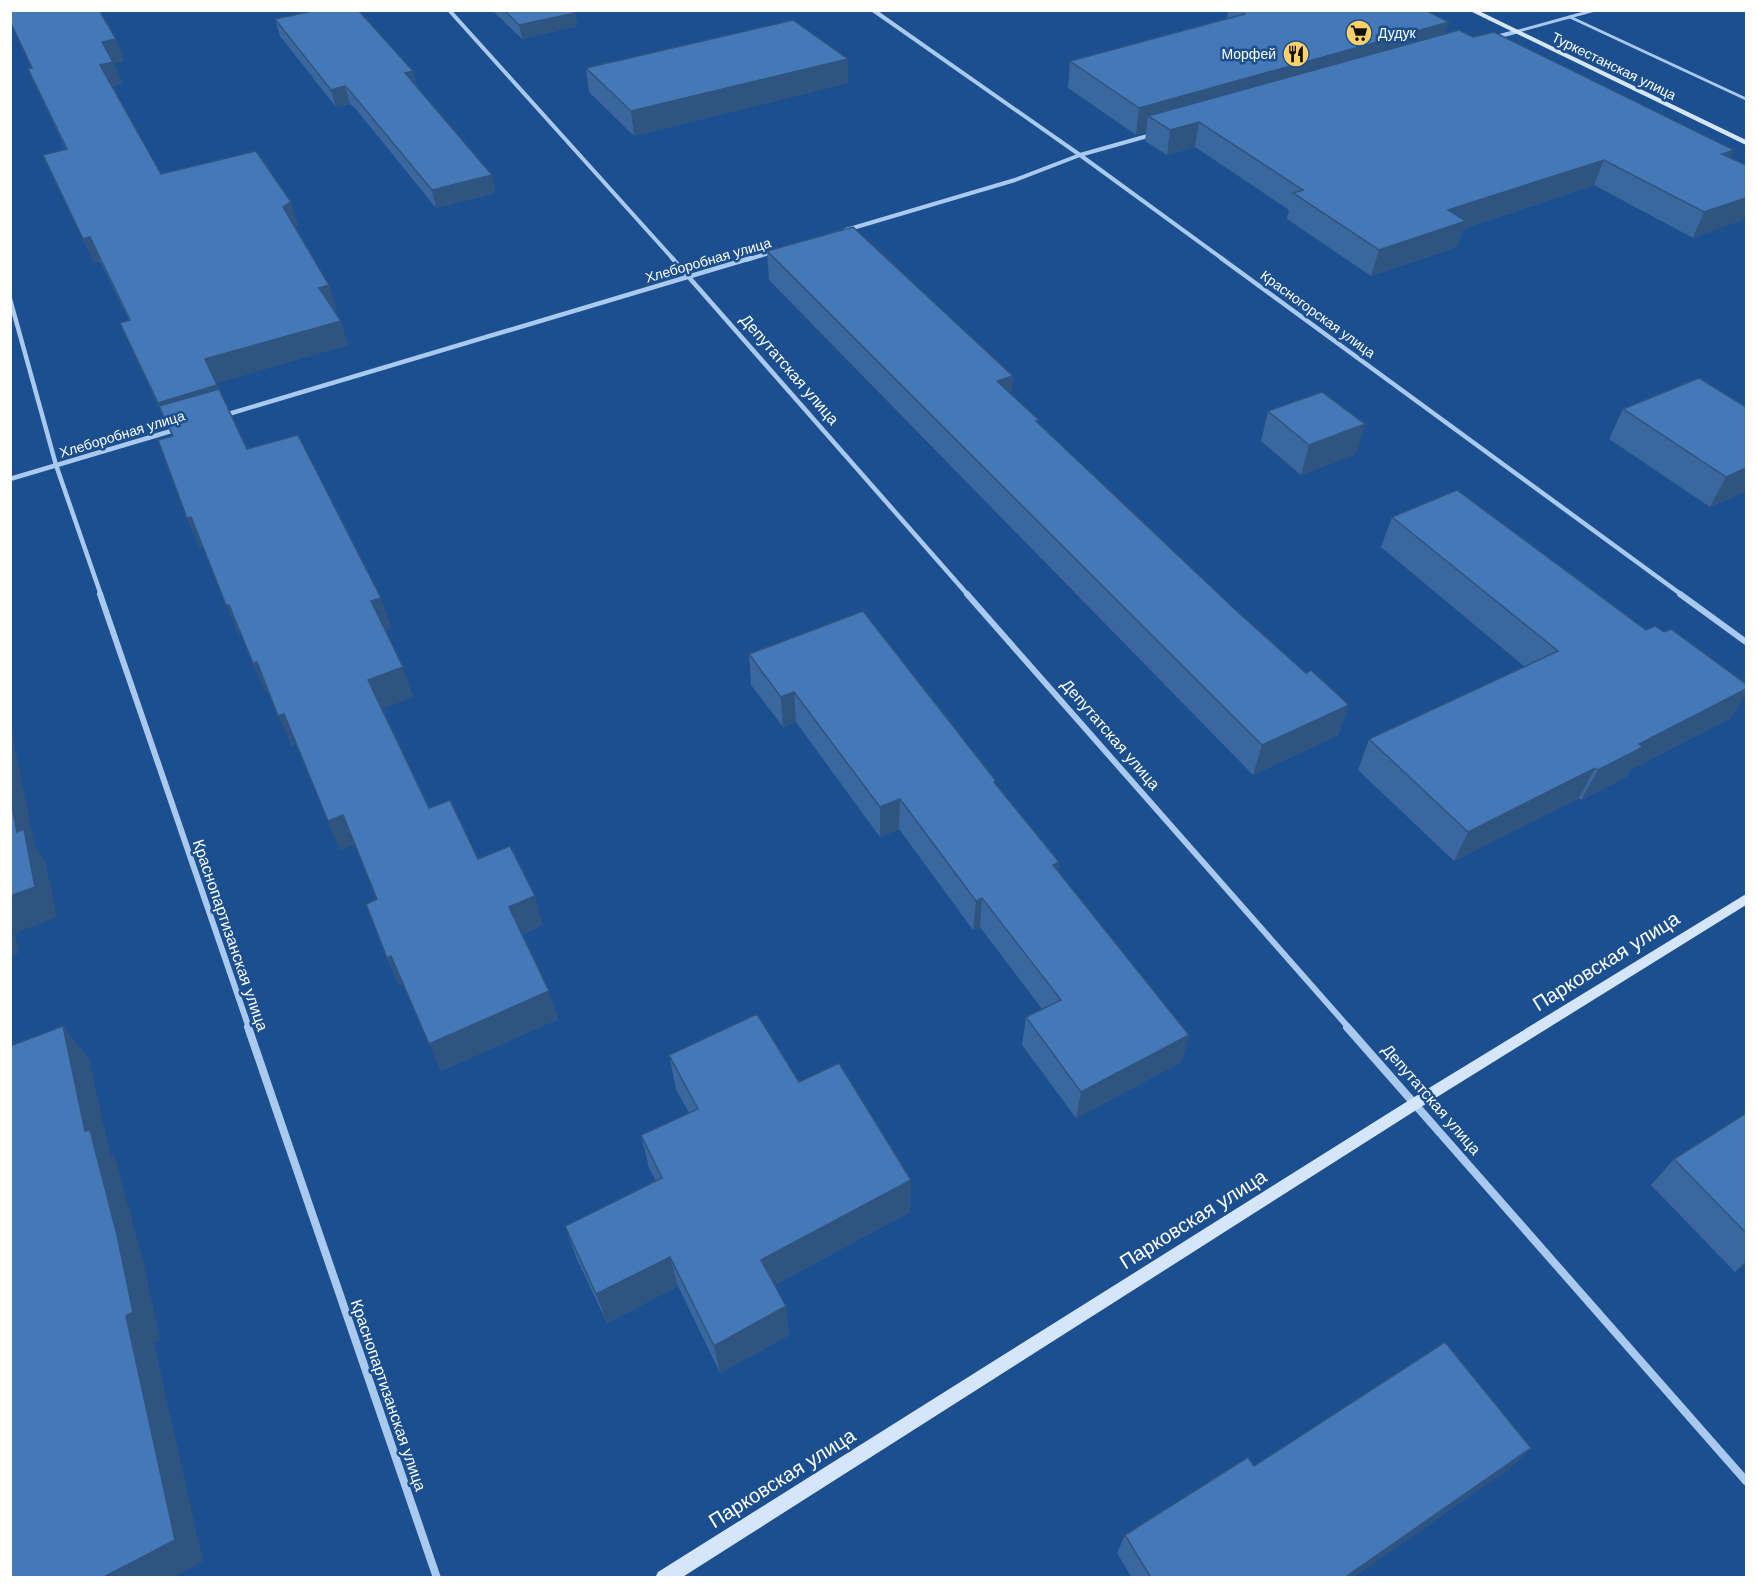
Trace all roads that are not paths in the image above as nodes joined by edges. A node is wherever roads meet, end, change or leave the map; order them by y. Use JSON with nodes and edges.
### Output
{"nodes":[{"id":1,"x":449,"y":10,"type":"edge"},
{"id":2,"x":873,"y":10,"type":"edge"},
{"id":3,"x":1471,"y":10,"type":"edge"},
{"id":4,"x":1596,"y":10,"type":"edge"},
{"id":5,"x":1570,"y":17,"type":"junction"},
{"id":6,"x":1515,"y":32,"type":"junction"},
{"id":7,"x":1494,"y":38,"type":"edge"},
{"id":8,"x":1746,"y":99,"type":"edge"},
{"id":9,"x":1161,"y":132,"type":"edge"},
{"id":10,"x":1746,"y":143,"type":"edge"},
{"id":11,"x":1080,"y":155,"type":"junction"},
{"id":12,"x":838,"y":233,"type":"edge"},
{"id":13,"x":781,"y":250,"type":"edge"},
{"id":14,"x":689,"y":277,"type":"junction"},
{"id":15,"x":10,"y":298,"type":"edge"},
{"id":16,"x":214,"y":418,"type":"edge"},
{"id":17,"x":180,"y":428,"type":"edge"},
{"id":18,"x":56,"y":465,"type":"junction"},
{"id":19,"x":10,"y":478,"type":"edge"},
{"id":20,"x":1746,"y":642,"type":"edge"},
{"id":21,"x":1746,"y":899,"type":"edge"},
{"id":22,"x":1416,"y":1103,"type":"junction"},
{"id":23,"x":1746,"y":1481,"type":"edge"},
{"id":24,"x":437,"y":1578,"type":"edge"},
{"id":25,"x":664,"y":1578,"type":"edge"}],
"edges":[{"from":1,"to":14,"type":"street","name":"Депутатская улица"},
{"from":2,"to":11,"type":"street","name":"Красногорская улица"},
{"from":3,"to":6,"type":"street","name":"Туркестанская улица"},
{"from":4,"to":5,"type":"lane"},
{"from":5,"to":6,"type":"lane"},
{"from":5,"to":8,"type":"lane"},
{"from":6,"to":7,"type":"street"},
{"from":6,"to":10,"type":"street","name":"Туркестанская улица"},
{"from":9,"to":11,"type":"street"},
{"from":11,"to":12,"type":"street"},
{"from":11,"to":20,"type":"street","name":"Красногорская улица"},
{"from":13,"to":14,"type":"street","name":"Хлеборобная улица"},
{"from":14,"to":16,"type":"street","name":"Хлеборобная улица"},
{"from":14,"to":22,"type":"street","name":"Депутатская улица"},
{"from":15,"to":18,"type":"street","name":"Краснопартизанская улица"},
{"from":17,"to":18,"type":"street","name":"Хлеборобная улица"},
{"from":18,"to":19,"type":"street","name":"Хлеборобная улица"},
{"from":18,"to":24,"type":"street","name":"Краснопартизанская улица"},
{"from":21,"to":22,"type":"street","name":"Парковская улица"},
{"from":22,"to":23,"type":"street","name":"Депутатская улица"},
{"from":22,"to":25,"type":"street","name":"Парковская улица"}]}
